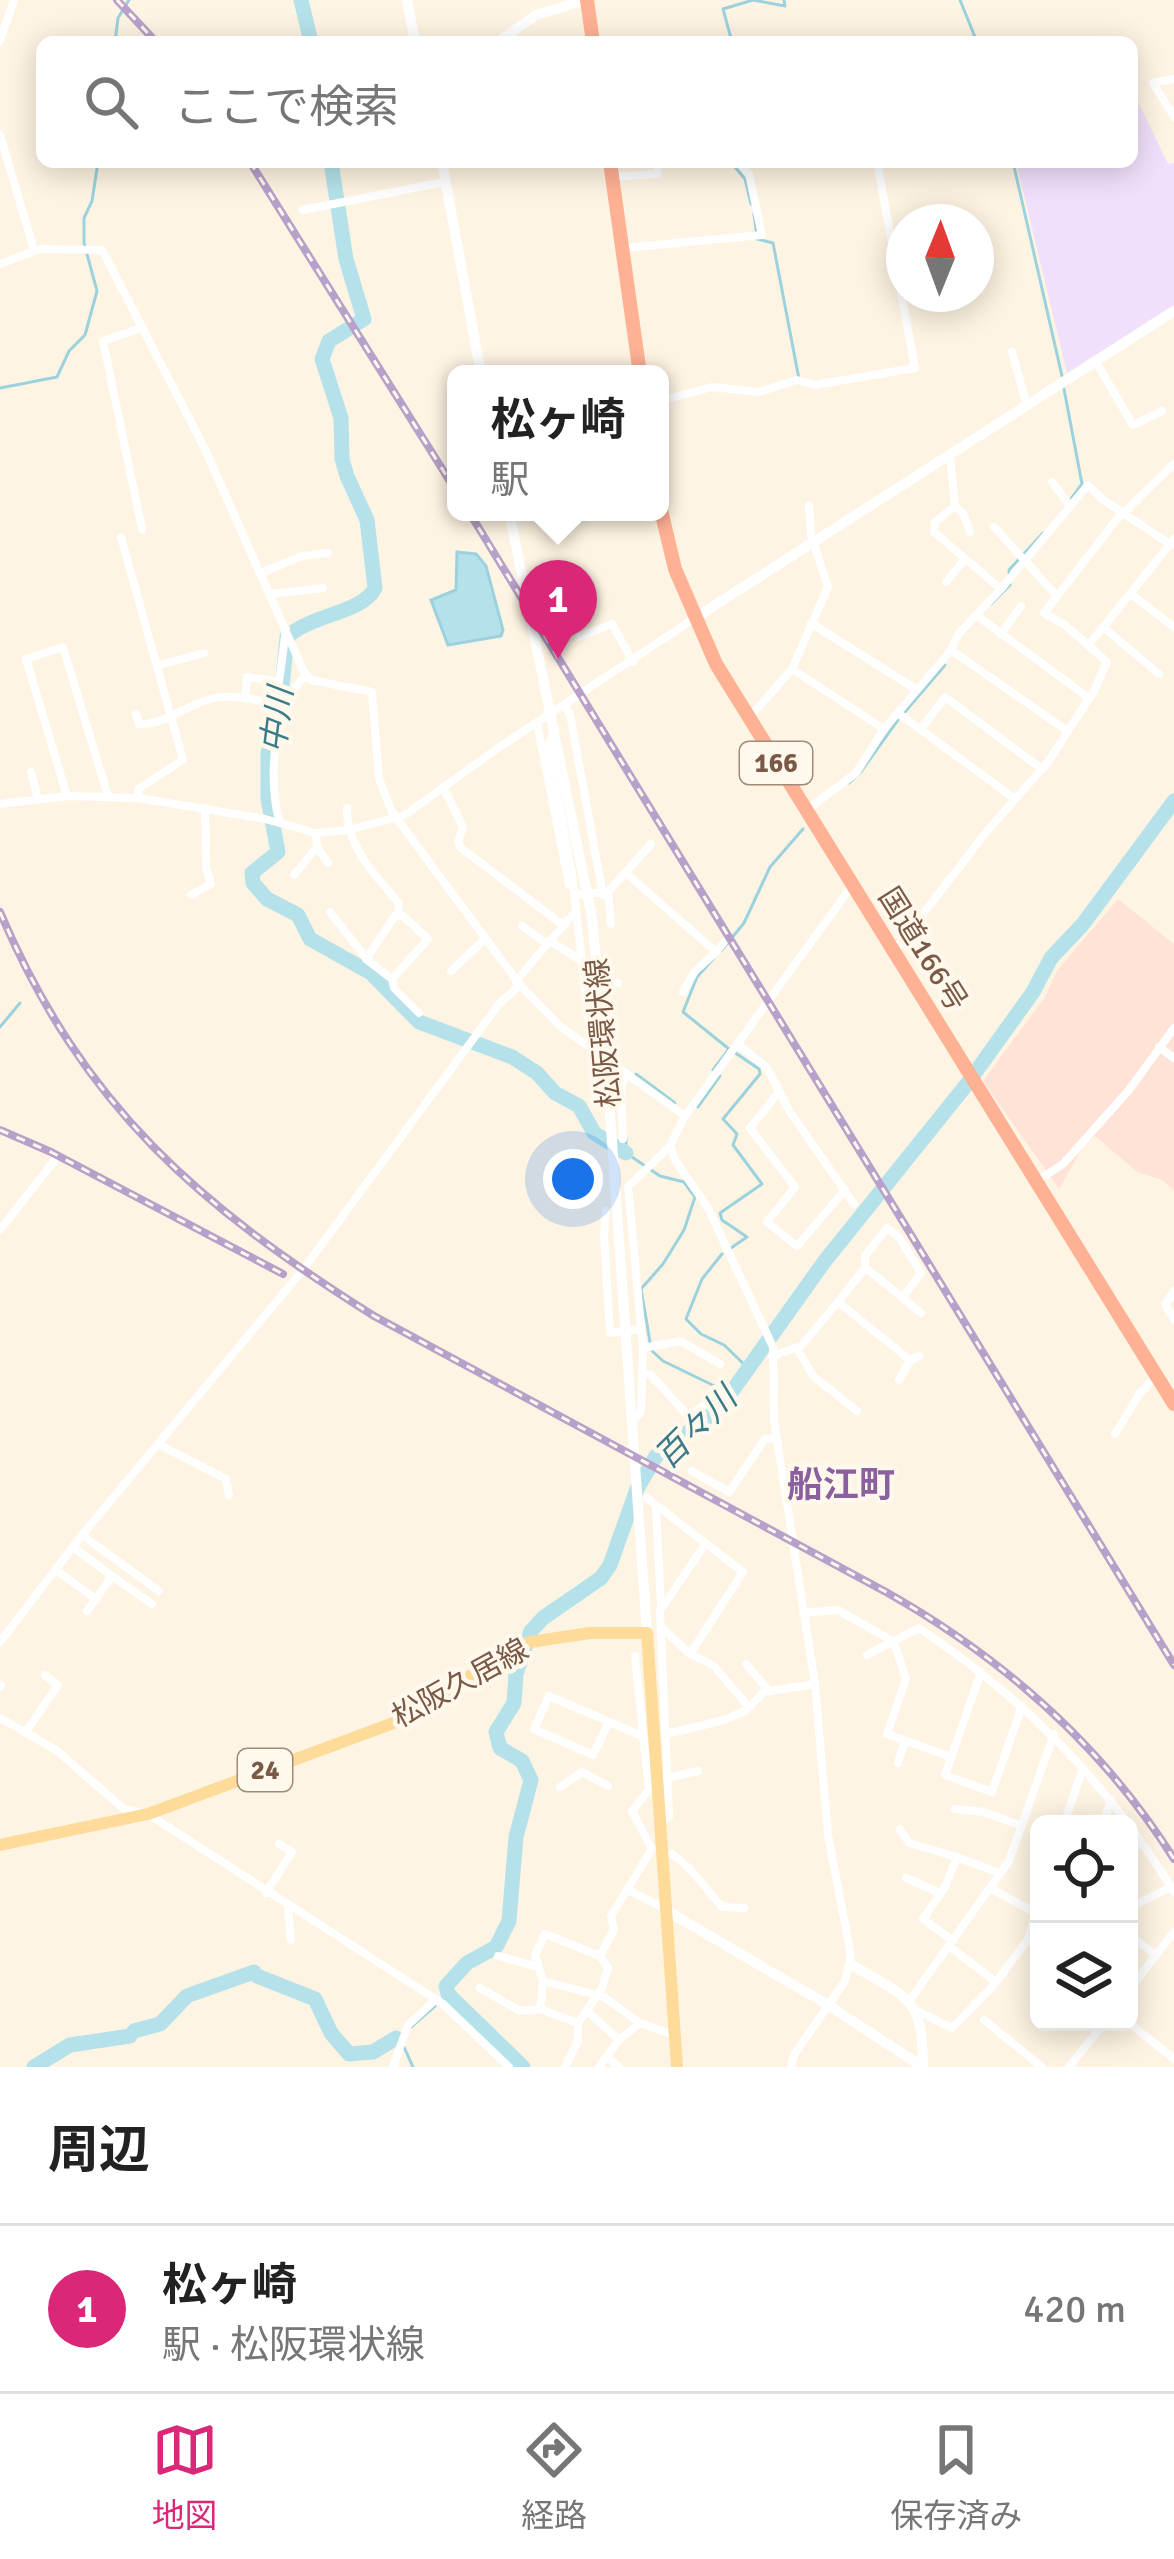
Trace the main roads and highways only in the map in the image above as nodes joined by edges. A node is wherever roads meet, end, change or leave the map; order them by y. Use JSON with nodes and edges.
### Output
{"nodes":[{"id":1,"x":407,"y":0,"type":"edge"},
{"id":2,"x":586,"y":0,"type":"edge"},
{"id":3,"x":414,"y":36,"type":"edge"},
{"id":4,"x":506,"y":36,"type":"edge"},
{"id":5,"x":592,"y":36,"type":"edge"},
{"id":6,"x":443,"y":168,"type":"edge"},
{"id":7,"x":611,"y":170,"type":"edge"},
{"id":8,"x":1174,"y":311,"type":"edge"},
{"id":9,"x":479,"y":365,"type":"edge"},
{"id":10,"x":639,"y":365,"type":"edge"},
{"id":11,"x":511,"y":521,"type":"edge"},
{"id":12,"x":664,"y":521,"type":"edge"},
{"id":13,"x":695,"y":618,"type":"junction"},
{"id":14,"x":1173,"y":1401,"type":"edge"},
{"id":15,"x":654,"y":1629,"type":"junction"},
{"id":16,"x":0,"y":1845,"type":"edge"},
{"id":17,"x":667,"y":1911,"type":"junction"},
{"id":18,"x":851,"y":1965,"type":"road end"},
{"id":19,"x":677,"y":2067,"type":"edge"}],
"edges":[{"from":1,"to":3,"type":"main road"},
{"from":2,"to":4,"type":"main road"},
{"from":2,"to":5,"type":"highway"},
{"from":6,"to":9,"type":"main road"},
{"from":7,"to":10,"type":"highway"},
{"from":8,"to":13,"type":"main road"},
{"from":11,"to":15,"type":"main road","name":"松阪環状線"},
{"from":12,"to":13,"type":"highway","name":"国道166号","number":"166"},
{"from":13,"to":14,"type":"highway","name":"国道166号","number":"166"},
{"from":15,"to":16,"type":"main road","name":"松阪久居線","number":"24"},
{"from":15,"to":17,"type":"main road"},
{"from":17,"to":18,"type":"main road"},
{"from":17,"to":19,"type":"main road"}]}
